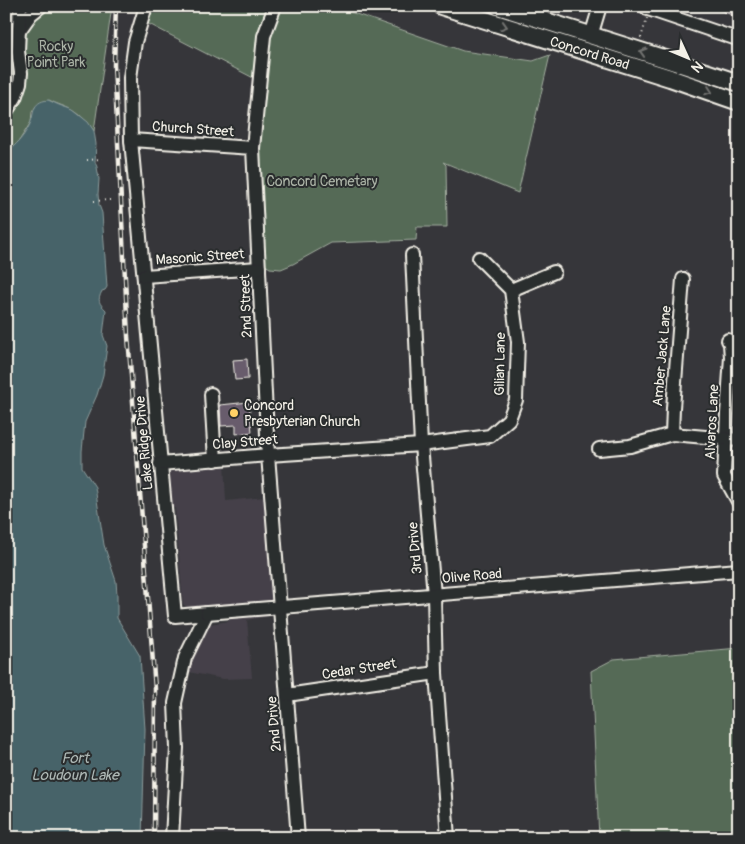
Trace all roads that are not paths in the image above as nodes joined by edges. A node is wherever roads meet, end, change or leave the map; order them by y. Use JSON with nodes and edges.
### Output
{"nodes":[{"id":1,"x":20,"y":6,"type":"edge"},
{"id":2,"x":40,"y":6,"type":"edge"},
{"id":3,"x":146,"y":6,"type":"edge"},
{"id":4,"x":275,"y":6,"type":"edge"},
{"id":5,"x":441,"y":6,"type":"edge"},
{"id":6,"x":498,"y":6,"type":"edge"},
{"id":7,"x":600,"y":6,"type":"edge"},
{"id":8,"x":647,"y":8,"type":"edge"},
{"id":9,"x":19,"y":31,"type":"junction"},
{"id":10,"x":738,"y":39,"type":"edge"},
{"id":11,"x":588,"y":43,"type":"junction"},
{"id":12,"x":739,"y":83,"type":"edge"},
{"id":13,"x":739,"y":102,"type":"edge"},
{"id":14,"x":6,"y":112,"type":"edge"},
{"id":15,"x":131,"y":140,"type":"junction"},
{"id":16,"x":253,"y":148,"type":"junction"},
{"id":17,"x":412,"y":255,"type":"dead end"},
{"id":18,"x":478,"y":258,"type":"dead end"},
{"id":19,"x":259,"y":268,"type":"junction"},
{"id":20,"x":554,"y":272,"type":"dead end"},
{"id":21,"x":144,"y":276,"type":"junction"},
{"id":22,"x":684,"y":280,"type":"dead end"},
{"id":23,"x":511,"y":290,"type":"junction"},
{"id":24,"x":728,"y":340,"type":"dead end"},
{"id":25,"x":211,"y":394,"type":"dead end"},
{"id":26,"x":672,"y":434,"type":"junction"},
{"id":27,"x":732,"y":439,"type":"edge"},
{"id":28,"x":422,"y":445,"type":"junction"},
{"id":29,"x":599,"y":449,"type":"dead end"},
{"id":30,"x":268,"y":455,"type":"junction"},
{"id":31,"x":215,"y":460,"type":"junction"},
{"id":32,"x":160,"y":464,"type":"junction"},
{"id":33,"x":739,"y":503,"type":"edge"},
{"id":34,"x":739,"y":570,"type":"edge"},
{"id":35,"x":434,"y":594,"type":"junction"},
{"id":36,"x":280,"y":607,"type":"junction"},
{"id":37,"x":207,"y":613,"type":"junction"},
{"id":38,"x":436,"y":673,"type":"junction"},
{"id":39,"x":287,"y":695,"type":"junction"},
{"id":40,"x":172,"y":838,"type":"edge"},
{"id":41,"x":298,"y":838,"type":"edge"},
{"id":42,"x":448,"y":838,"type":"edge"}],
"edges":[{"from":1,"to":9,"type":"street"},
{"from":2,"to":9,"type":"street"},
{"from":3,"to":15,"type":"street","name":"Lake Ridge Drive"},
{"from":4,"to":16,"type":"street","name":"2nd Street"},
{"from":5,"to":11,"type":"main road","name":"Concord Road","one_way":true},
{"from":6,"to":11,"type":"main road","name":"Concord Road"},
{"from":7,"to":11,"type":"street"},
{"from":8,"to":10,"type":"street"},
{"from":9,"to":14,"type":"street"},
{"from":12,"to":11,"type":"main road","name":"Concord Road","one_way":true},
{"from":11,"to":13,"type":"main road","name":"Concord Road","one_way":true},
{"from":15,"to":16,"type":"street","name":"Church Street"},
{"from":15,"to":21,"type":"street","name":"Lake Ridge Drive"},
{"from":16,"to":19,"type":"street","name":"2nd Street"},
{"from":17,"to":28,"type":"street","name":"3rd Drive"},
{"from":18,"to":23,"type":"street"},
{"from":19,"to":21,"type":"street","name":"Masonic Street"},
{"from":19,"to":30,"type":"street","name":"2nd Street"},
{"from":20,"to":23,"type":"street"},
{"from":21,"to":32,"type":"street","name":"Lake Ridge Drive"},
{"from":22,"to":26,"type":"street","name":"Amber Jack Lane"},
{"from":23,"to":28,"type":"street","name":"Gilian Lane"},
{"from":24,"to":27,"type":"street","name":"Alvaros Lane"},
{"from":25,"to":31,"type":"street"},
{"from":26,"to":27,"type":"street"},
{"from":26,"to":29,"type":"street"},
{"from":27,"to":33,"type":"street","name":"Alvaros Lane"},
{"from":28,"to":30,"type":"street","name":"Clay Street"},
{"from":28,"to":35,"type":"street","name":"3rd Drive"},
{"from":30,"to":31,"type":"street","name":"Clay Street"},
{"from":30,"to":36,"type":"street","name":"2nd Street"},
{"from":31,"to":32,"type":"street","name":"Clay Street"},
{"from":32,"to":37,"type":"street","name":"Lake Ridge Drive"},
{"from":34,"to":35,"type":"street","name":"Olive Road"},
{"from":35,"to":36,"type":"street","name":"Olive Road"},
{"from":35,"to":38,"type":"street","name":"3rd Drive"},
{"from":36,"to":37,"type":"street","name":"Olive Road"},
{"from":36,"to":39,"type":"street","name":"2nd Drive"},
{"from":37,"to":40,"type":"street"},
{"from":38,"to":39,"type":"street","name":"Cedar Street"},
{"from":38,"to":42,"type":"street","name":"3rd Drive"},
{"from":39,"to":41,"type":"street","name":"2nd Drive"}]}
